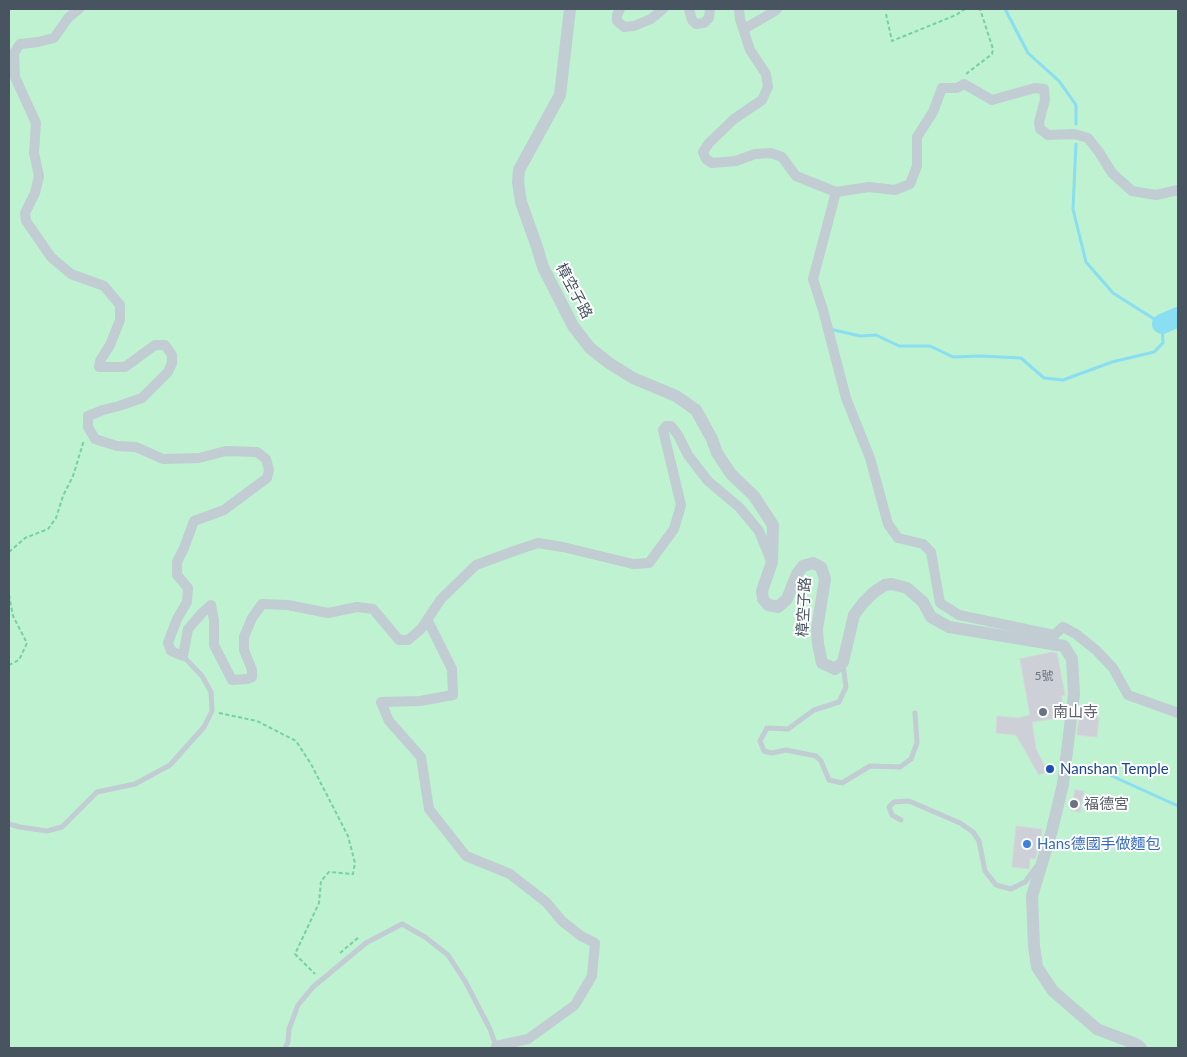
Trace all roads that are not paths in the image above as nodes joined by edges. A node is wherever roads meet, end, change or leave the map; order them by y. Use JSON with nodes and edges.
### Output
{"nodes":[{"id":1,"x":79,"y":9,"type":"edge"},
{"id":2,"x":570,"y":9,"type":"edge"},
{"id":3,"x":620,"y":9,"type":"edge"},
{"id":4,"x":663,"y":9,"type":"edge"},
{"id":5,"x":689,"y":9,"type":"edge"},
{"id":6,"x":710,"y":9,"type":"edge"},
{"id":7,"x":739,"y":9,"type":"edge"},
{"id":8,"x":777,"y":9,"type":"edge"},
{"id":9,"x":744,"y":29,"type":"junction"},
{"id":10,"x":1178,"y":190,"type":"edge"},
{"id":11,"x":836,"y":192,"type":"junction"},
{"id":12,"x":772,"y":562,"type":"junction"},
{"id":13,"x":428,"y":621,"type":"junction"},
{"id":14,"x":1053,"y":639,"type":"junction"},
{"id":15,"x":182,"y":656,"type":"junction"},
{"id":16,"x":843,"y":662,"type":"junction"},
{"id":17,"x":915,"y":713,"type":"dead end"},
{"id":18,"x":1178,"y":713,"type":"edge"},
{"id":19,"x":901,"y":820,"type":"dead end"},
{"id":20,"x":9,"y":824,"type":"edge"},
{"id":21,"x":1044,"y":857,"type":"junction"},
{"id":22,"x":498,"y":1047,"type":"edge"},
{"id":23,"x":285,"y":1048,"type":"edge"},
{"id":24,"x":1141,"y":1048,"type":"edge"}],
"edges":[{"from":1,"to":15,"type":"street"},
{"from":2,"to":12,"type":"street","name":"樟空子路"},
{"from":3,"to":4,"type":"street"},
{"from":5,"to":6,"type":"street"},
{"from":7,"to":9,"type":"street"},
{"from":8,"to":9,"type":"street"},
{"from":9,"to":11,"type":"street"},
{"from":10,"to":11,"type":"street"},
{"from":11,"to":14,"type":"street"},
{"from":12,"to":13,"type":"street"},
{"from":12,"to":16,"type":"street","name":"樟空子路"},
{"from":13,"to":15,"type":"street"},
{"from":13,"to":22,"type":"street"},
{"from":14,"to":16,"type":"street"},
{"from":14,"to":18,"type":"street"},
{"from":14,"to":21,"type":"street"},
{"from":15,"to":20,"type":"lane"},
{"from":16,"to":17,"type":"lane"},
{"from":19,"to":21,"type":"lane"},
{"from":21,"to":24,"type":"street"},
{"from":22,"to":23,"type":"lane"}]}
